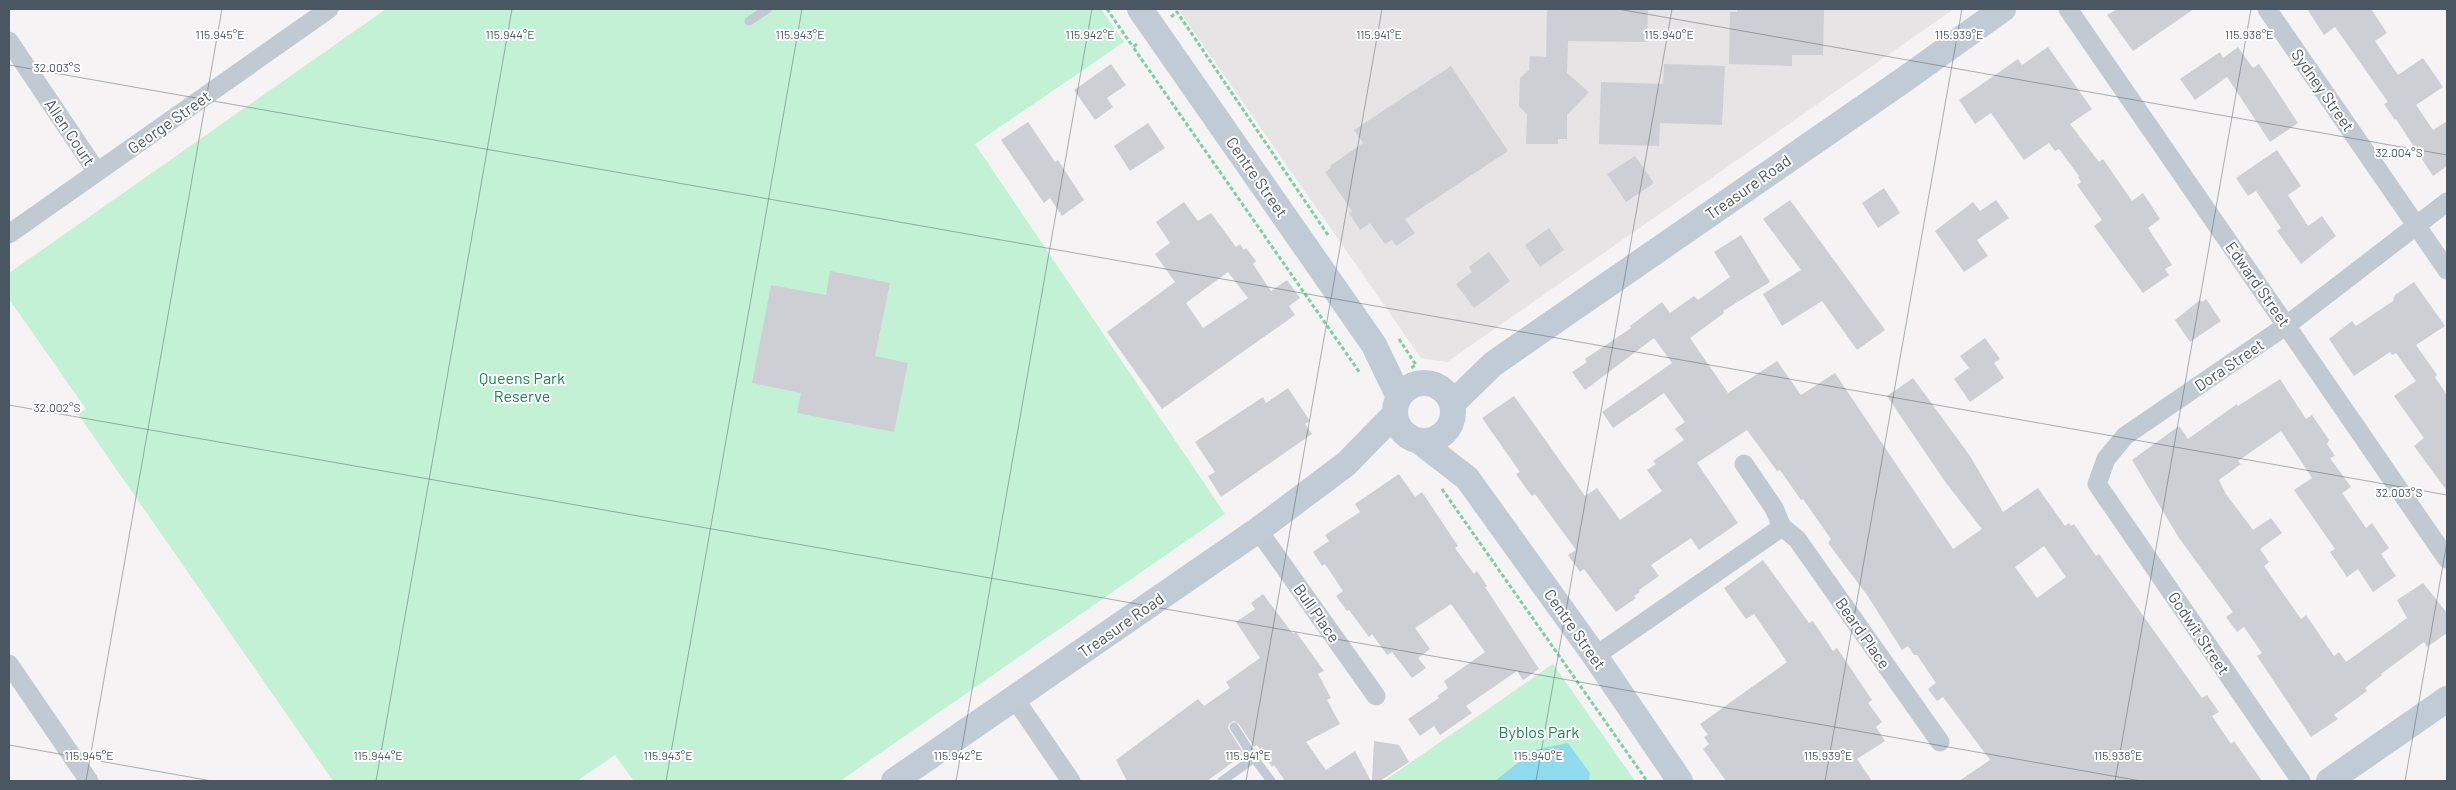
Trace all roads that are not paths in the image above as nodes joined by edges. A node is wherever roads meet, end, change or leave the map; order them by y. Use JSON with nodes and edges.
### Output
{"nodes":[{"id":1,"x":329,"y":9,"type":"edge"},
{"id":2,"x":767,"y":9,"type":"edge"},
{"id":3,"x":1140,"y":9,"type":"edge"},
{"id":4,"x":2003,"y":9,"type":"edge"},
{"id":5,"x":2068,"y":9,"type":"edge"},
{"id":6,"x":2266,"y":9,"type":"edge"},
{"id":7,"x":749,"y":22,"type":"dead end"},
{"id":8,"x":9,"y":41,"type":"edge"},
{"id":9,"x":97,"y":172,"type":"junction"},
{"id":10,"x":2447,"y":202,"type":"edge"},
{"id":11,"x":2417,"y":224,"type":"junction"},
{"id":12,"x":9,"y":234,"type":"edge"},
{"id":13,"x":2447,"y":270,"type":"edge"},
{"id":14,"x":2287,"y":325,"type":"junction"},
{"id":15,"x":1425,"y":402,"type":"junction"},
{"id":16,"x":1414,"y":439,"type":"junction"},
{"id":17,"x":1346,"y":464,"type":"junction"},
{"id":18,"x":1744,"y":464,"type":"dead end"},
{"id":19,"x":1467,"y":478,"type":"junction"},
{"id":20,"x":2097,"y":484,"type":"joint"},
{"id":21,"x":1782,"y":527,"type":"junction"},
{"id":22,"x":1258,"y":530,"type":"junction"},
{"id":23,"x":2447,"y":559,"type":"edge"},
{"id":24,"x":1595,"y":656,"type":"junction"},
{"id":25,"x":9,"y":664,"type":"edge"},
{"id":26,"x":1376,"y":696,"type":"dead end"},
{"id":27,"x":1015,"y":699,"type":"junction"},
{"id":28,"x":2447,"y":700,"type":"edge"},
{"id":29,"x":1234,"y":727,"type":"dead end"},
{"id":30,"x":1940,"y":742,"type":"dead end"},
{"id":31,"x":1254,"y":758,"type":"junction"},
{"id":32,"x":89,"y":781,"type":"edge"},
{"id":33,"x":894,"y":781,"type":"edge"},
{"id":34,"x":1072,"y":781,"type":"edge"},
{"id":35,"x":1222,"y":781,"type":"edge"},
{"id":36,"x":1271,"y":781,"type":"edge"},
{"id":37,"x":1680,"y":781,"type":"edge"},
{"id":38,"x":2300,"y":781,"type":"edge"},
{"id":39,"x":2328,"y":781,"type":"edge"}],
"edges":[{"from":1,"to":9,"type":"street","name":"George Street"},
{"from":2,"to":7,"type":"lane"},
{"from":3,"to":15,"type":"street","name":"Centre Street"},
{"from":4,"to":15,"type":"street","name":"Treasure Road"},
{"from":5,"to":14,"type":"street","name":"Edward Street"},
{"from":6,"to":11,"type":"street","name":"Sydney Street"},
{"from":8,"to":9,"type":"street","name":"Allen Court"},
{"from":9,"to":12,"type":"street","name":"George Street"},
{"from":10,"to":11,"type":"street","name":"Dora Street"},
{"from":11,"to":13,"type":"street","name":"Sydney Street"},
{"from":11,"to":14,"type":"street","name":"Dora Street"},
{"from":14,"to":20,"type":"street","name":"Dora Street"},
{"from":14,"to":23,"type":"street","name":"Edward Street"},
{"from":15,"to":16,"type":"street","name":"Centre Street"},
{"from":15,"to":16,"type":"street","name":"Treasure Road"},
{"from":15,"to":17,"type":"street","name":"Treasure Road"},
{"from":15,"to":19,"type":"street","name":"Centre Street"},
{"from":16,"to":17,"type":"street","name":"Treasure Road"},
{"from":16,"to":19,"type":"street","name":"Centre Street"},
{"from":17,"to":22,"type":"street","name":"Treasure Road"},
{"from":18,"to":21,"type":"street","name":"Beard Place"},
{"from":19,"to":24,"type":"street","name":"Centre Street"},
{"from":20,"to":38,"type":"street","name":"Godwit Street"},
{"from":21,"to":24,"type":"street"},
{"from":21,"to":30,"type":"street","name":"Beard Place"},
{"from":22,"to":26,"type":"street","name":"Bull Place"},
{"from":22,"to":27,"type":"street","name":"Treasure Road"},
{"from":24,"to":37,"type":"street","name":"Centre Street"},
{"from":25,"to":32,"type":"street"},
{"from":27,"to":33,"type":"street","name":"Treasure Road"},
{"from":27,"to":34,"type":"street"},
{"from":28,"to":39,"type":"street"},
{"from":29,"to":31,"type":"lane"},
{"from":31,"to":35,"type":"lane"},
{"from":31,"to":36,"type":"lane"}]}
